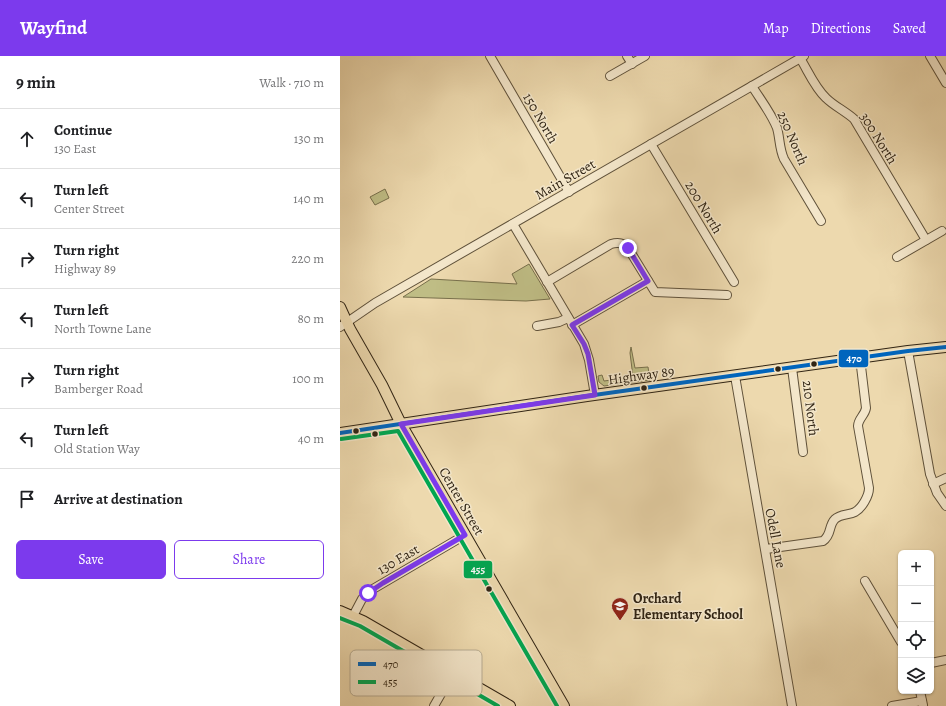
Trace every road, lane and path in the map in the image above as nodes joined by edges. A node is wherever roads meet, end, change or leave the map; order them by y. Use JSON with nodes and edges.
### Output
{"nodes":[{"id":1,"x":490,"y":56,"type":"edge"},
{"id":2,"x":627,"y":56,"type":"edge"},
{"id":3,"x":645,"y":56,"type":"edge"},
{"id":4,"x":930,"y":56,"type":"edge"},
{"id":5,"x":802,"y":57,"type":"edge"},
{"id":6,"x":632,"y":64,"type":"junction"},
{"id":7,"x":610,"y":76,"type":"dead end"},
{"id":8,"x":946,"y":83,"type":"edge"},
{"id":9,"x":752,"y":86,"type":"junction"},
{"id":10,"x":651,"y":144,"type":"junction"},
{"id":11,"x":568,"y":192,"type":"junction"},
{"id":12,"x":822,"y":221,"type":"dead end"},
{"id":13,"x":513,"y":224,"type":"junction"},
{"id":14,"x":942,"y":231,"type":"dead end"},
{"id":15,"x":926,"y":240,"type":"junction"},
{"id":16,"x":898,"y":257,"type":"dead end"},
{"id":17,"x":648,"y":281,"type":"junction"},
{"id":18,"x":547,"y":282,"type":"junction"},
{"id":19,"x":734,"y":282,"type":"dead end"},
{"id":20,"x":727,"y":295,"type":"dead end"},
{"id":21,"x":340,"y":307,"type":"edge"},
{"id":22,"x":570,"y":321,"type":"junction"},
{"id":23,"x":344,"y":324,"type":"edge"},
{"id":24,"x":537,"y":326,"type":"dead end"},
{"id":25,"x":946,"y":347,"type":"edge"},
{"id":26,"x":908,"y":351,"type":"junction"},
{"id":27,"x":860,"y":358,"type":"junction"},
{"id":28,"x":792,"y":368,"type":"junction"},
{"id":29,"x":735,"y":376,"type":"junction"},
{"id":30,"x":595,"y":395,"type":"junction"},
{"id":31,"x":401,"y":424,"type":"junction"},
{"id":32,"x":340,"y":433,"type":"edge"},
{"id":33,"x":803,"y":452,"type":"dead end"},
{"id":34,"x":946,"y":478,"type":"edge"},
{"id":35,"x":933,"y":484,"type":"junction"},
{"id":36,"x":946,"y":506,"type":"edge"},
{"id":37,"x":465,"y":535,"type":"junction"},
{"id":38,"x":766,"y":549,"type":"junction"},
{"id":39,"x":865,"y":581,"type":"dead end"},
{"id":40,"x":340,"y":611,"type":"edge"},
{"id":41,"x":353,"y":616,"type":"junction"},
{"id":42,"x":898,"y":637,"type":"edge"},
{"id":43,"x":413,"y":650,"type":"edge"},
{"id":44,"x":946,"y":660,"type":"edge"},
{"id":45,"x":934,"y":662,"type":"edge"},
{"id":46,"x":482,"y":690,"type":"edge"},
{"id":47,"x":440,"y":696,"type":"edge"},
{"id":48,"x":922,"y":703,"type":"edge"},
{"id":49,"x":434,"y":706,"type":"edge"},
{"id":50,"x":510,"y":706,"type":"edge"},
{"id":51,"x":564,"y":706,"type":"edge"},
{"id":52,"x":792,"y":706,"type":"edge"},
{"id":53,"x":892,"y":706,"type":"edge"}],
"edges":[{"from":1,"to":11,"type":"street","name":"150 North"},
{"from":2,"to":6,"type":"street"},
{"from":3,"to":6,"type":"street"},
{"from":4,"to":8,"type":"street"},
{"from":5,"to":9,"type":"street","name":"Main Street"},
{"from":5,"to":15,"type":"street","name":"300 North"},
{"from":6,"to":7,"type":"street"},
{"from":9,"to":10,"type":"street","name":"Main Street"},
{"from":9,"to":12,"type":"street","name":"250 North"},
{"from":10,"to":11,"type":"street","name":"Main Street"},
{"from":10,"to":19,"type":"street","name":"200 North"},
{"from":11,"to":13,"type":"street","name":"Main Street"},
{"from":13,"to":18,"type":"street"},
{"from":13,"to":23,"type":"street","name":"Main Street"},
{"from":14,"to":15,"type":"street"},
{"from":15,"to":16,"type":"street"},
{"from":17,"to":18,"type":"street"},
{"from":17,"to":20,"type":"street"},
{"from":17,"to":22,"type":"street"},
{"from":18,"to":22,"type":"street"},
{"from":21,"to":23,"type":"main road","name":"Center Street"},
{"from":22,"to":24,"type":"street"},
{"from":22,"to":30,"type":"street"},
{"from":23,"to":31,"type":"main road","name":"Center Street"},
{"from":25,"to":26,"type":"main road","name":"Highway 89"},
{"from":26,"to":27,"type":"main road","name":"Highway 89"},
{"from":26,"to":35,"type":"street"},
{"from":27,"to":28,"type":"main road","name":"Highway 89"},
{"from":27,"to":38,"type":"street"},
{"from":28,"to":29,"type":"main road","name":"Highway 89"},
{"from":28,"to":33,"type":"street","name":"210 North"},
{"from":29,"to":30,"type":"main road","name":"Highway 89"},
{"from":29,"to":38,"type":"street","name":"Odell Lane"},
{"from":30,"to":31,"type":"main road","name":"Highway 89"},
{"from":31,"to":32,"type":"main road","name":"Highway 89"},
{"from":31,"to":37,"type":"main road","name":"Center Street"},
{"from":34,"to":35,"type":"street"},
{"from":35,"to":36,"type":"street"},
{"from":37,"to":41,"type":"street","name":"130 East"},
{"from":37,"to":51,"type":"main road","name":"Center Street"},
{"from":38,"to":52,"type":"street","name":"Odell Lane"},
{"from":39,"to":42,"type":"street"},
{"from":40,"to":41,"type":"main road"},
{"from":41,"to":43,"type":"main road"},
{"from":44,"to":45,"type":"street"},
{"from":46,"to":50,"type":"main road"},
{"from":47,"to":49,"type":"street"},
{"from":48,"to":53,"type":"street"}]}
